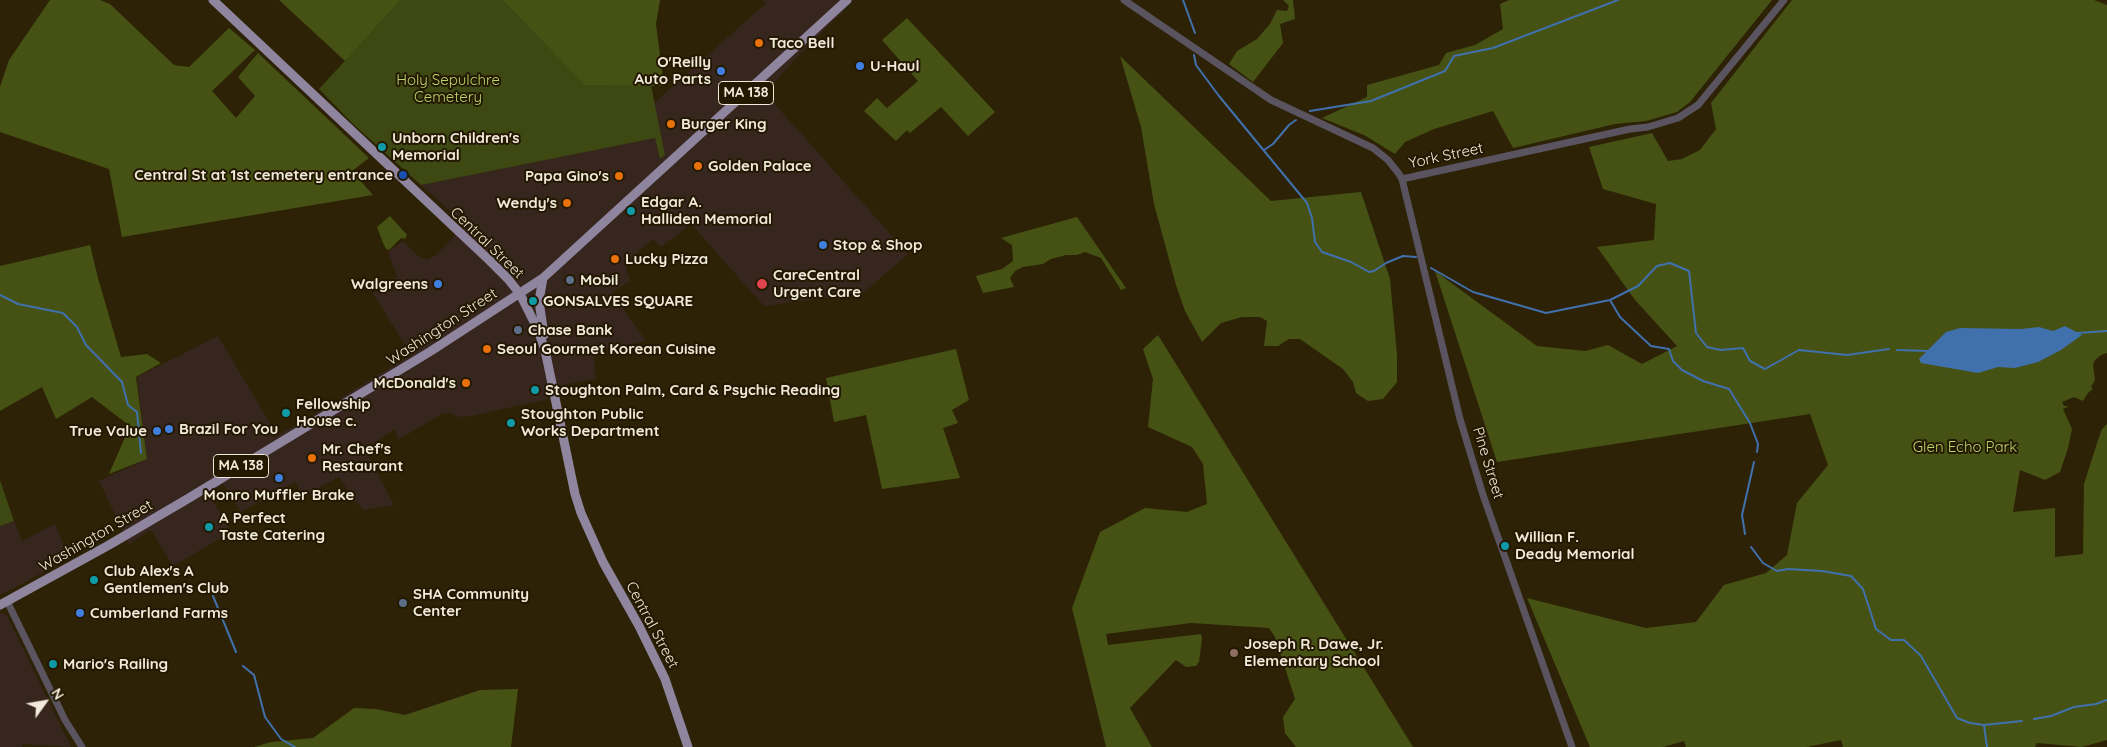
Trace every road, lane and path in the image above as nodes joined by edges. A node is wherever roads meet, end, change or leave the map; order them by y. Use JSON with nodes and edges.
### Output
{"nodes":[{"id":1,"x":213,"y":0,"type":"edge"},
{"id":2,"x":847,"y":0,"type":"edge"},
{"id":3,"x":1124,"y":0,"type":"edge"},
{"id":4,"x":1784,"y":0,"type":"edge"},
{"id":5,"x":1402,"y":179,"type":"junction"},
{"id":6,"x":543,"y":278,"type":"junction"},
{"id":7,"x":520,"y":294,"type":"junction"},
{"id":8,"x":545,"y":350,"type":"junction"},
{"id":9,"x":4,"y":603,"type":"edge"},
{"id":10,"x":82,"y":747,"type":"edge"},
{"id":11,"x":688,"y":747,"type":"edge"},
{"id":12,"x":1572,"y":747,"type":"edge"}],
"edges":[{"from":1,"to":7,"type":"main road","name":"Central Street"},
{"from":2,"to":6,"type":"main road","name":"Washington Street","number":"MA 138"},
{"from":3,"to":5,"type":"street","name":"York Street"},
{"from":4,"to":5,"type":"street","name":"York Street"},
{"from":5,"to":12,"type":"street","name":"Pine Street"},
{"from":6,"to":7,"type":"main road","name":"Washington Street","number":"MA 138"},
{"from":6,"to":8,"type":"main road"},
{"from":7,"to":8,"type":"main road","name":"Central Street"},
{"from":7,"to":9,"type":"main road","name":"Washington Street","number":"MA 138"},
{"from":8,"to":11,"type":"main road","name":"Central Street"},
{"from":9,"to":10,"type":"street"}]}
